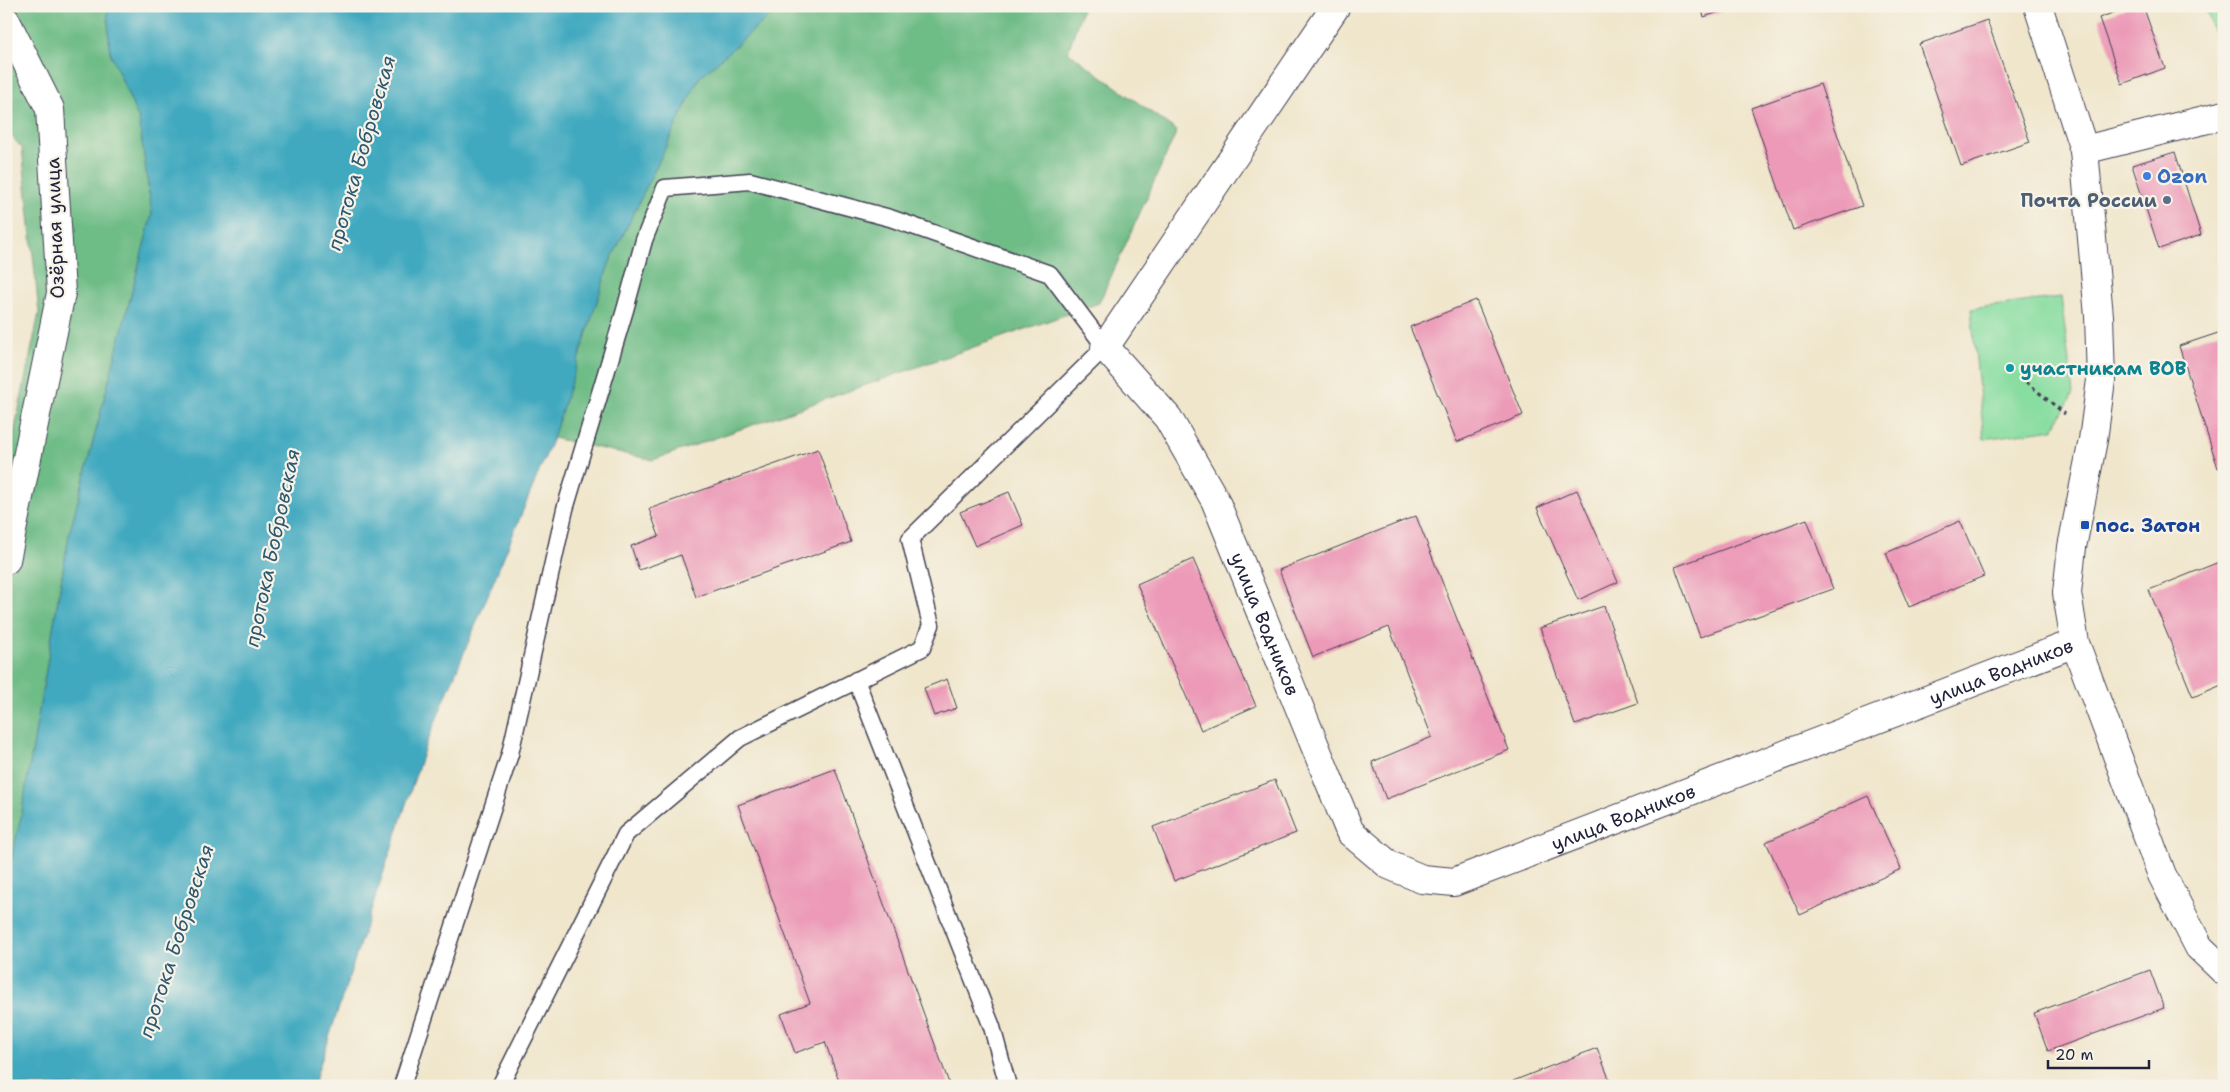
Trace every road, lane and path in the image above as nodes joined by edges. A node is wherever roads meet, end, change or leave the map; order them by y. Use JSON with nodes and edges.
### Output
{"nodes":[{"id":1,"x":1336,"y":6,"type":"edge"},
{"id":2,"x":2038,"y":6,"type":"edge"},
{"id":3,"x":6,"y":21,"type":"edge"},
{"id":4,"x":2224,"y":115,"type":"edge"},
{"id":5,"x":2084,"y":150,"type":"junction"},
{"id":6,"x":1105,"y":347,"type":"junction"},
{"id":7,"x":2020,"y":377,"type":"dead end"},
{"id":8,"x":2093,"y":440,"type":"junction"},
{"id":9,"x":6,"y":560,"type":"edge"},
{"id":10,"x":2075,"y":643,"type":"junction"},
{"id":11,"x":856,"y":680,"type":"junction"},
{"id":12,"x":2224,"y":971,"type":"edge"},
{"id":13,"x":402,"y":1086,"type":"edge"},
{"id":14,"x":500,"y":1086,"type":"edge"},
{"id":15,"x":1008,"y":1086,"type":"edge"}],
"edges":[{"from":1,"to":6,"type":"street"},
{"from":2,"to":5,"type":"street"},
{"from":3,"to":9,"type":"street","name":"Озёрная улица"},
{"from":4,"to":5,"type":"street"},
{"from":5,"to":8,"type":"street"},
{"from":6,"to":10,"type":"street","name":"улица Водников"},
{"from":6,"to":11,"type":"lane"},
{"from":6,"to":13,"type":"lane"},
{"from":7,"to":8,"type":"path"},
{"from":8,"to":10,"type":"street"},
{"from":10,"to":12,"type":"street","name":"улица Водников"},
{"from":11,"to":14,"type":"lane"},
{"from":11,"to":15,"type":"lane"}]}
